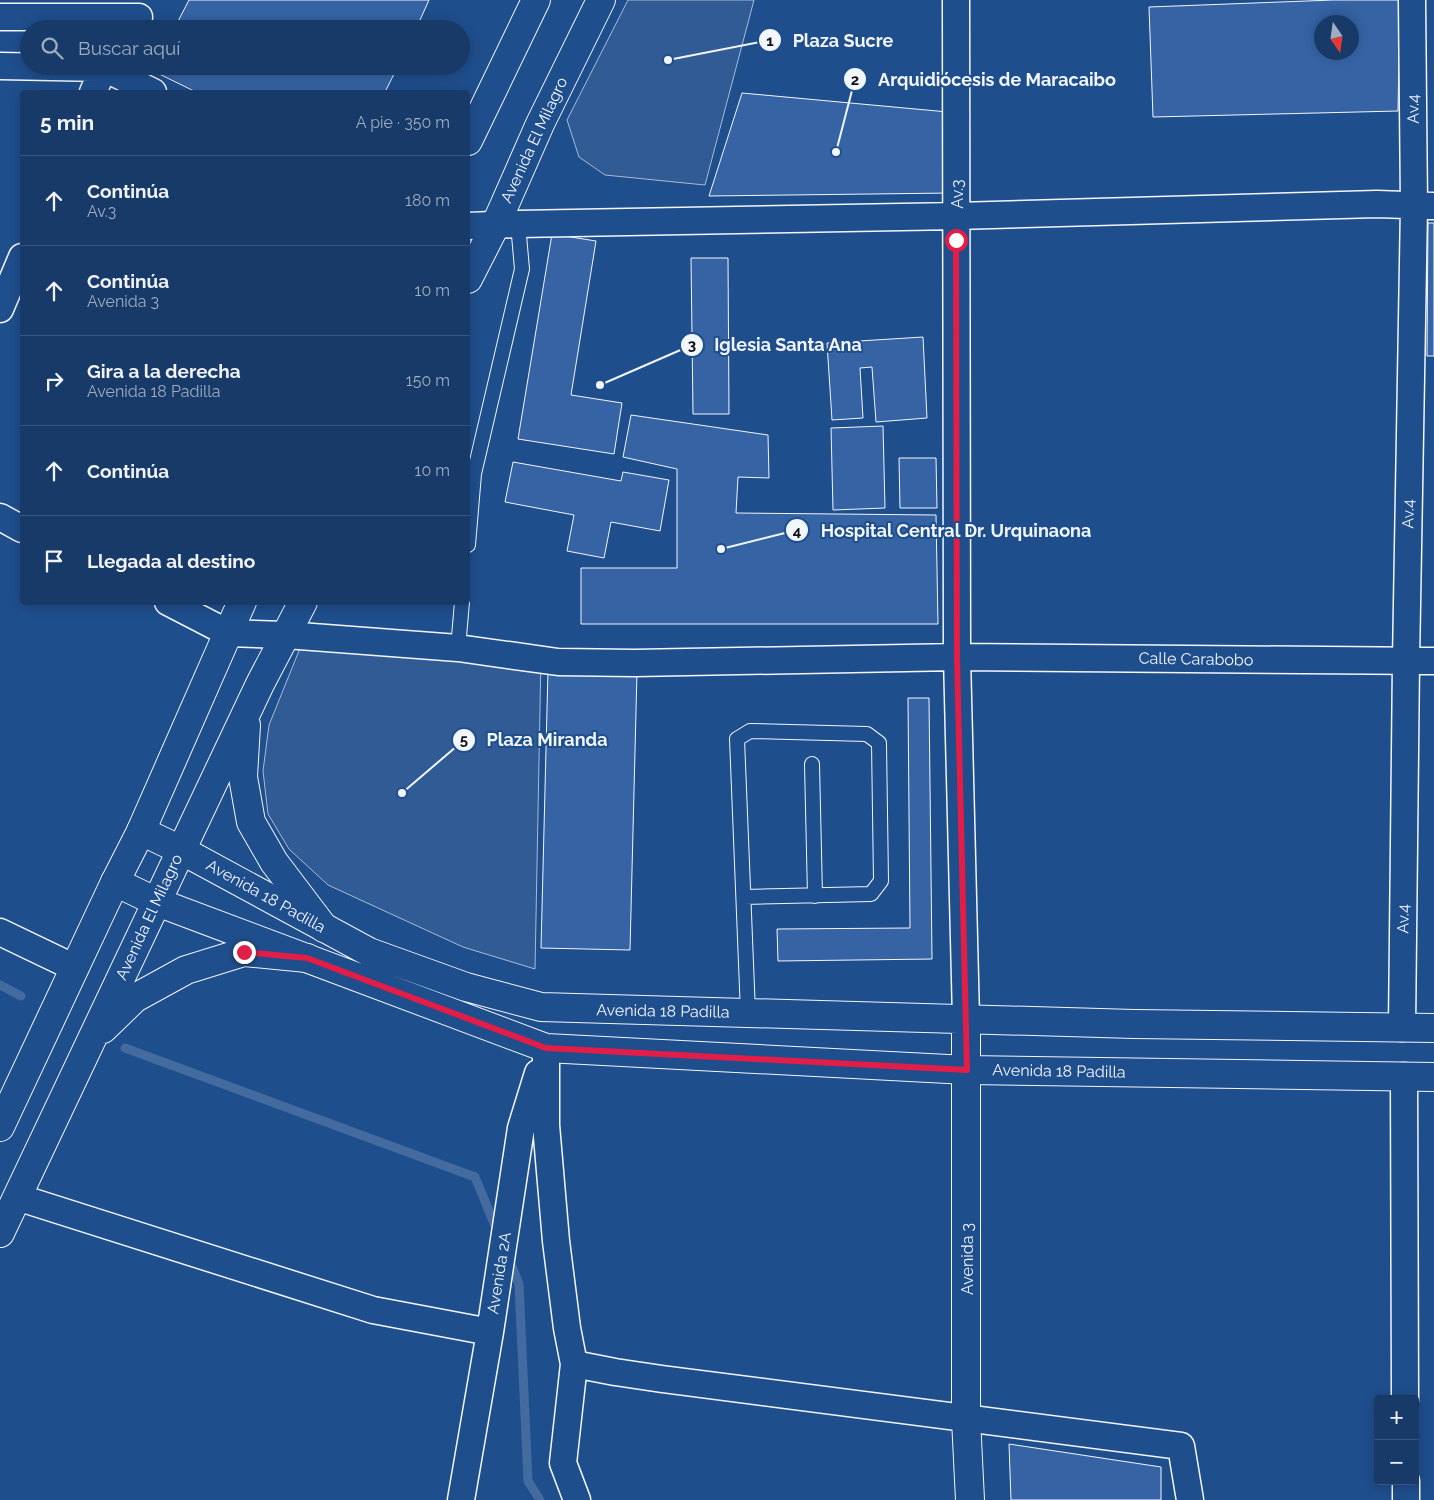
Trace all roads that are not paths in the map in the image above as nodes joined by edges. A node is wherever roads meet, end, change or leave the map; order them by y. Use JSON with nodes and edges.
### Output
{"nodes":[{"id":1,"x":536,"y":0,"type":"edge"},
{"id":2,"x":601,"y":0,"type":"edge"},
{"id":3,"x":956,"y":0,"type":"edge"},
{"id":4,"x":1412,"y":0,"type":"edge"},
{"id":5,"x":139,"y":15,"type":"edge"},
{"id":6,"x":0,"y":17,"type":"edge"},
{"id":7,"x":0,"y":66,"type":"edge"},
{"id":8,"x":20,"y":66,"type":"edge"},
{"id":9,"x":101,"y":75,"type":"edge"},
{"id":10,"x":120,"y":75,"type":"edge"},
{"id":11,"x":94,"y":90,"type":"edge"},
{"id":12,"x":149,"y":90,"type":"edge"},
{"id":13,"x":470,"y":137,"type":"edge"},
{"id":14,"x":1424,"y":206,"type":"edge"},
{"id":15,"x":957,"y":216,"type":"junction"},
{"id":16,"x":507,"y":224,"type":"junction"},
{"id":17,"x":470,"y":226,"type":"edge"},
{"id":18,"x":20,"y":262,"type":"edge"},
{"id":19,"x":470,"y":276,"type":"edge"},
{"id":20,"x":0,"y":309,"type":"edge"},
{"id":21,"x":0,"y":517,"type":"edge"},
{"id":22,"x":470,"y":521,"type":"edge"},
{"id":23,"x":20,"y":528,"type":"edge"},
{"id":24,"x":174,"y":605,"type":"edge"},
{"id":25,"x":241,"y":605,"type":"edge"},
{"id":26,"x":301,"y":605,"type":"edge"},
{"id":27,"x":462,"y":605,"type":"edge"},
{"id":28,"x":228,"y":633,"type":"junction"},
{"id":29,"x":286,"y":635,"type":"junction"},
{"id":30,"x":458,"y":648,"type":"junction"},
{"id":31,"x":957,"y":657,"type":"junction"},
{"id":32,"x":1406,"y":661,"type":"junction"},
{"id":33,"x":1434,"y":661,"type":"edge"},
{"id":34,"x":246,"y":712,"type":"junction"},
{"id":35,"x":812,"y":764,"type":"dead end"},
{"id":36,"x":141,"y":831,"type":"junction"},
{"id":37,"x":181,"y":850,"type":"junction"},
{"id":38,"x":116,"y":882,"type":"junction"},
{"id":39,"x":816,"y":896,"type":"junction"},
{"id":40,"x":744,"y":897,"type":"junction"},
{"id":41,"x":157,"y":902,"type":"junction"},
{"id":42,"x":324,"y":928,"type":"junction"},
{"id":43,"x":0,"y":932,"type":"edge"},
{"id":44,"x":307,"y":958,"type":"junction"},
{"id":45,"x":75,"y":968,"type":"junction"},
{"id":46,"x":748,"y":1013,"type":"junction"},
{"id":47,"x":966,"y":1019,"type":"junction"},
{"id":48,"x":1402,"y":1028,"type":"junction"},
{"id":49,"x":1434,"y":1028,"type":"edge"},
{"id":50,"x":92,"y":1040,"type":"junction"},
{"id":51,"x":546,"y":1048,"type":"junction"},
{"id":52,"x":967,"y":1070,"type":"junction"},
{"id":53,"x":1404,"y":1076,"type":"junction"},
{"id":54,"x":1434,"y":1077,"type":"edge"},
{"id":55,"x":0,"y":1127,"type":"edge"},
{"id":56,"x":17,"y":1197,"type":"junction"},
{"id":57,"x":0,"y":1233,"type":"edge"},
{"id":58,"x":490,"y":1332,"type":"junction"},
{"id":59,"x":574,"y":1364,"type":"junction"},
{"id":60,"x":1405,"y":1395,"type":"edge"},
{"id":61,"x":966,"y":1418,"type":"junction"},
{"id":62,"x":1406,"y":1485,"type":"edge"},
{"id":63,"x":461,"y":1500,"type":"edge"},
{"id":64,"x":577,"y":1500,"type":"edge"},
{"id":65,"x":970,"y":1500,"type":"edge"},
{"id":66,"x":1190,"y":1500,"type":"edge"},
{"id":67,"x":1406,"y":1500,"type":"edge"}],
"edges":[{"from":1,"to":13,"type":"street"},
{"from":2,"to":16,"type":"street","name":"Avenida El Milagro"},
{"from":3,"to":15,"type":"street","name":"Av.3"},
{"from":4,"to":14,"type":"street","name":"Av.4"},
{"from":5,"to":6,"type":"street"},
{"from":7,"to":8,"type":"street"},
{"from":9,"to":11,"type":"street"},
{"from":10,"to":12,"type":"street"},
{"from":14,"to":15,"type":"street"},
{"from":14,"to":32,"type":"street","name":"Av.4"},
{"from":15,"to":16,"type":"street"},
{"from":15,"to":31,"type":"street","name":"Av.3"},
{"from":16,"to":17,"type":"street"},
{"from":16,"to":19,"type":"street","name":"Avenida El Milagro"},
{"from":16,"to":22,"type":"lane"},
{"from":18,"to":20,"type":"street"},
{"from":21,"to":23,"type":"street"},
{"from":24,"to":28,"type":"street"},
{"from":25,"to":28,"type":"street"},
{"from":26,"to":29,"type":"street","name":"Avenida El Milagro"},
{"from":27,"to":30,"type":"lane"},
{"from":28,"to":29,"type":"street","name":"Calle Carabobo"},
{"from":28,"to":36,"type":"street"},
{"from":29,"to":30,"type":"street","name":"Calle Carabobo"},
{"from":29,"to":34,"type":"street","name":"Avenida El Milagro"},
{"from":30,"to":31,"type":"street","name":"Calle Carabobo"},
{"from":31,"to":32,"type":"street","name":"Calle Carabobo"},
{"from":31,"to":47,"type":"street","name":"Av.3"},
{"from":32,"to":33,"type":"street","name":"Calle Carabobo"},
{"from":32,"to":48,"type":"street","name":"Av.4"},
{"from":34,"to":37,"type":"street","name":"Avenida El Milagro"},
{"from":34,"to":42,"type":"street"},
{"from":35,"to":39,"type":"lane"},
{"from":36,"to":37,"type":"street","name":"Avenida 18 Padilla"},
{"from":36,"to":38,"type":"street"},
{"from":37,"to":41,"type":"street","name":"Avenida El Milagro"},
{"from":37,"to":42,"type":"street","name":"Avenida 18 Padilla"},
{"from":38,"to":41,"type":"street","name":"Avenida 18 Padilla"},
{"from":38,"to":45,"type":"street"},
{"from":39,"to":40,"type":"lane"},
{"from":39,"to":40,"type":"lane"},
{"from":40,"to":46,"type":"lane"},
{"from":41,"to":44,"type":"street","name":"Avenida 18 Padilla"},
{"from":41,"to":50,"type":"street","name":"Avenida El Milagro"},
{"from":42,"to":46,"type":"street","name":"Avenida 18 Padilla"},
{"from":43,"to":45,"type":"street"},
{"from":44,"to":50,"type":"street"},
{"from":44,"to":51,"type":"street","name":"Avenida 18 Padilla"},
{"from":45,"to":55,"type":"street"},
{"from":46,"to":47,"type":"street","name":"Avenida 18 Padilla"},
{"from":47,"to":48,"type":"street","name":"Avenida 18 Padilla"},
{"from":47,"to":52,"type":"street","name":"Avenida 3"},
{"from":48,"to":49,"type":"street","name":"Avenida 18 Padilla"},
{"from":50,"to":56,"type":"street","name":"Avenida El Milagro"},
{"from":51,"to":52,"type":"street","name":"Avenida 18 Padilla"},
{"from":51,"to":58,"type":"street","name":"Avenida 2A"},
{"from":51,"to":59,"type":"street"},
{"from":52,"to":53,"type":"street","name":"Avenida 18 Padilla"},
{"from":52,"to":61,"type":"street","name":"Avenida 3"},
{"from":53,"to":54,"type":"street","name":"Avenida 18 Padilla"},
{"from":53,"to":60,"type":"street"},
{"from":56,"to":57,"type":"street","name":"Avenida El Milagro"},
{"from":56,"to":58,"type":"street"},
{"from":58,"to":63,"type":"street","name":"Avenida 2A"},
{"from":59,"to":61,"type":"street"},
{"from":59,"to":64,"type":"street"},
{"from":61,"to":65,"type":"street","name":"Avenida 3"},
{"from":61,"to":66,"type":"street"},
{"from":62,"to":67,"type":"street"}]}
